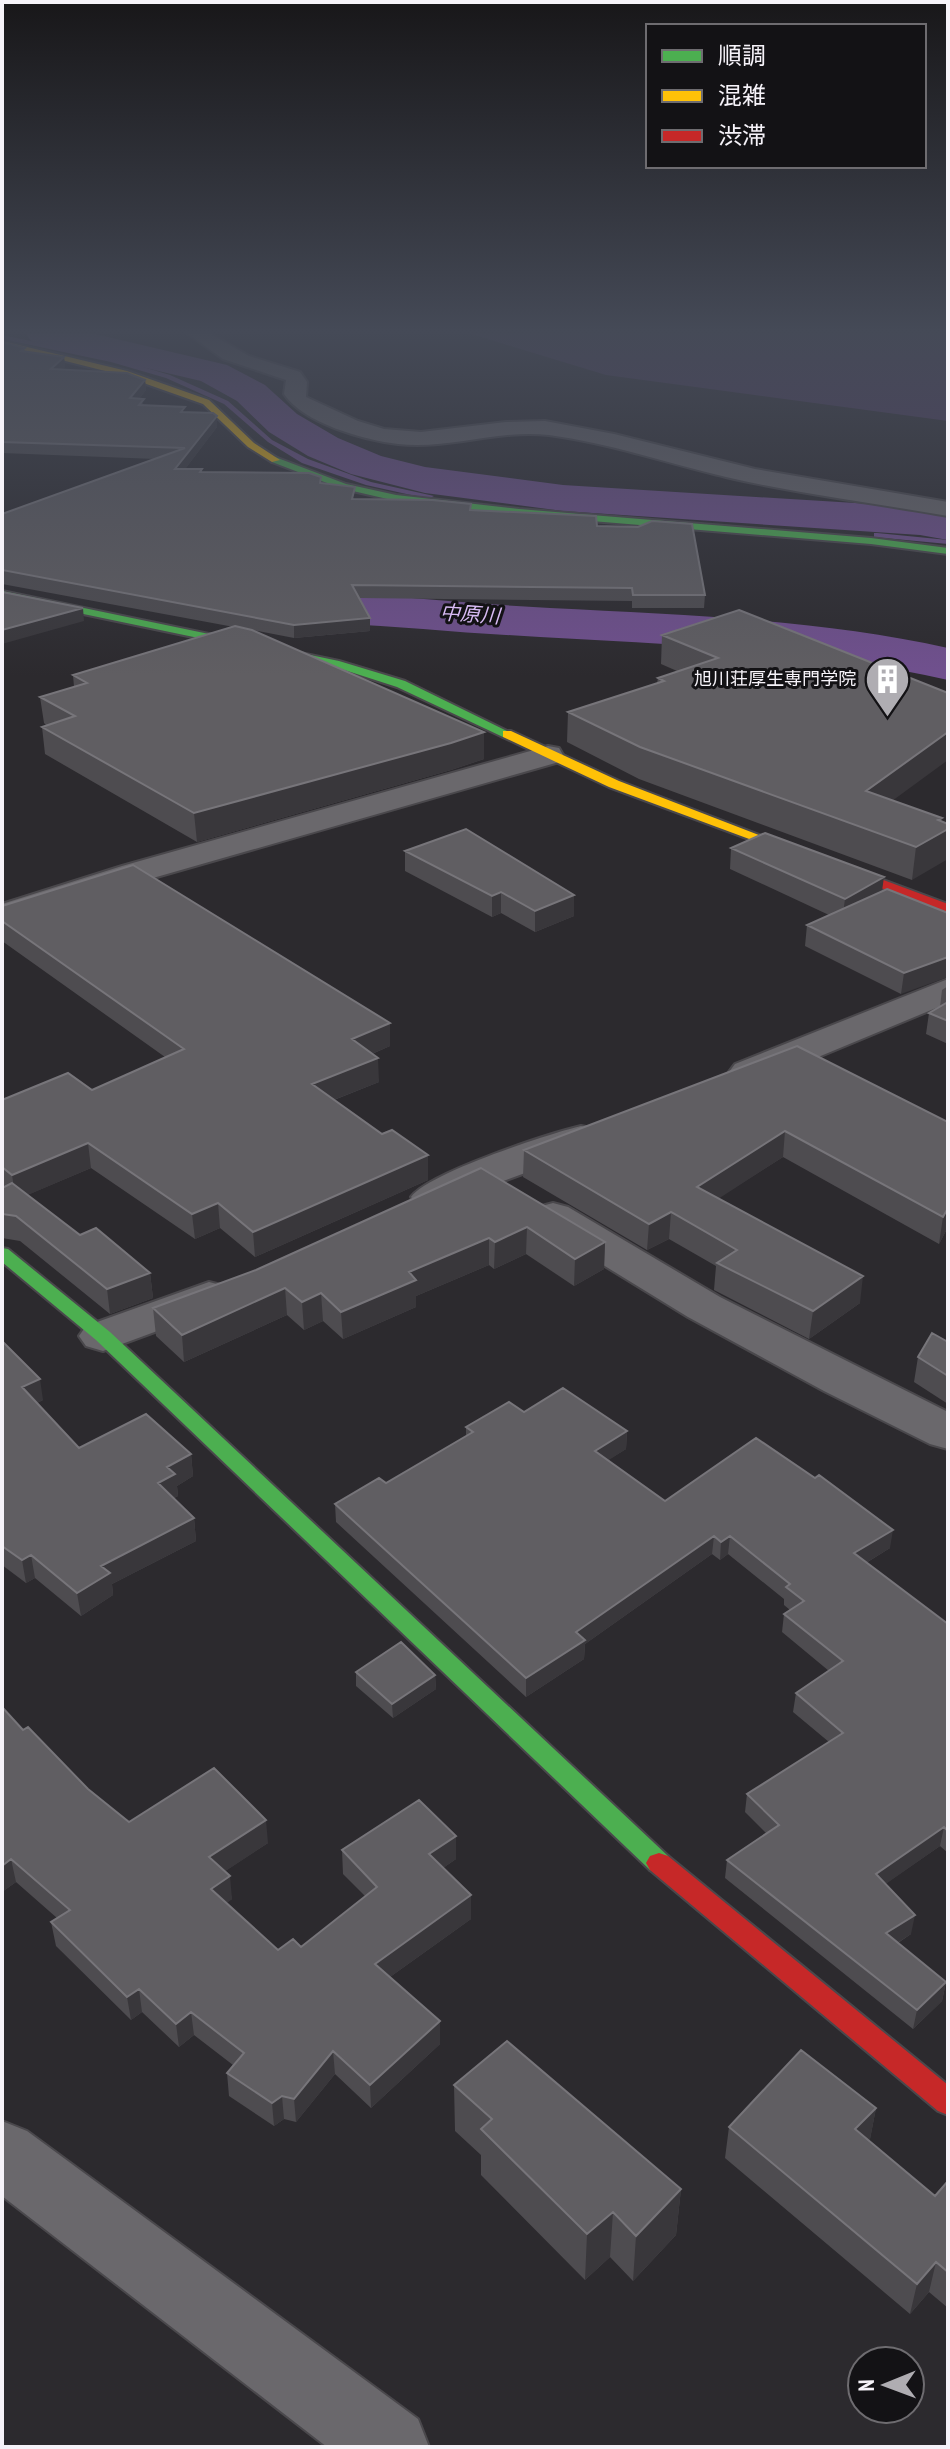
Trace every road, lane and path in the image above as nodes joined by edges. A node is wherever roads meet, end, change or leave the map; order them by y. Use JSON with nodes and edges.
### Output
{"nodes":[{"id":1,"x":254,"y":447,"type":"edge"},
{"id":2,"x":639,"y":447,"type":"edge"},
{"id":3,"x":857,"y":497,"type":"junction"},
{"id":4,"x":948,"y":509,"type":"edge"},
{"id":5,"x":833,"y":537,"type":"junction"},
{"id":6,"x":948,"y":551,"type":"edge"},
{"id":7,"x":2,"y":594,"type":"edge"},
{"id":8,"x":548,"y":755,"type":"junction"},
{"id":9,"x":948,"y":909,"type":"edge"},
{"id":10,"x":2,"y":915,"type":"edge"},
{"id":11,"x":948,"y":990,"type":"edge"},
{"id":12,"x":717,"y":1085,"type":"edge"},
{"id":13,"x":616,"y":1124,"type":"edge"},
{"id":14,"x":483,"y":1174,"type":"junction"},
{"id":15,"x":397,"y":1213,"type":"edge"},
{"id":16,"x":2,"y":1253,"type":"edge"},
{"id":17,"x":241,"y":1284,"type":"edge"},
{"id":18,"x":103,"y":1336,"type":"junction"},
{"id":19,"x":948,"y":1432,"type":"edge"},
{"id":20,"x":948,"y":2102,"type":"edge"},
{"id":21,"x":2,"y":2154,"type":"edge"},
{"id":22,"x":390,"y":2447,"type":"edge"}],
"edges":[{"from":1,"to":5,"type":"street"},
{"from":2,"to":3,"type":"street"},
{"from":3,"to":4,"type":"street"},
{"from":3,"to":5,"type":"street"},
{"from":5,"to":6,"type":"street"},
{"from":7,"to":8,"type":"street"},
{"from":8,"to":9,"type":"street"},
{"from":8,"to":10,"type":"street"},
{"from":11,"to":12,"type":"street"},
{"from":13,"to":14,"type":"street"},
{"from":14,"to":15,"type":"street"},
{"from":14,"to":19,"type":"street"},
{"from":16,"to":18,"type":"street"},
{"from":17,"to":18,"type":"street"},
{"from":18,"to":20,"type":"street"},
{"from":21,"to":22,"type":"street"}]}
